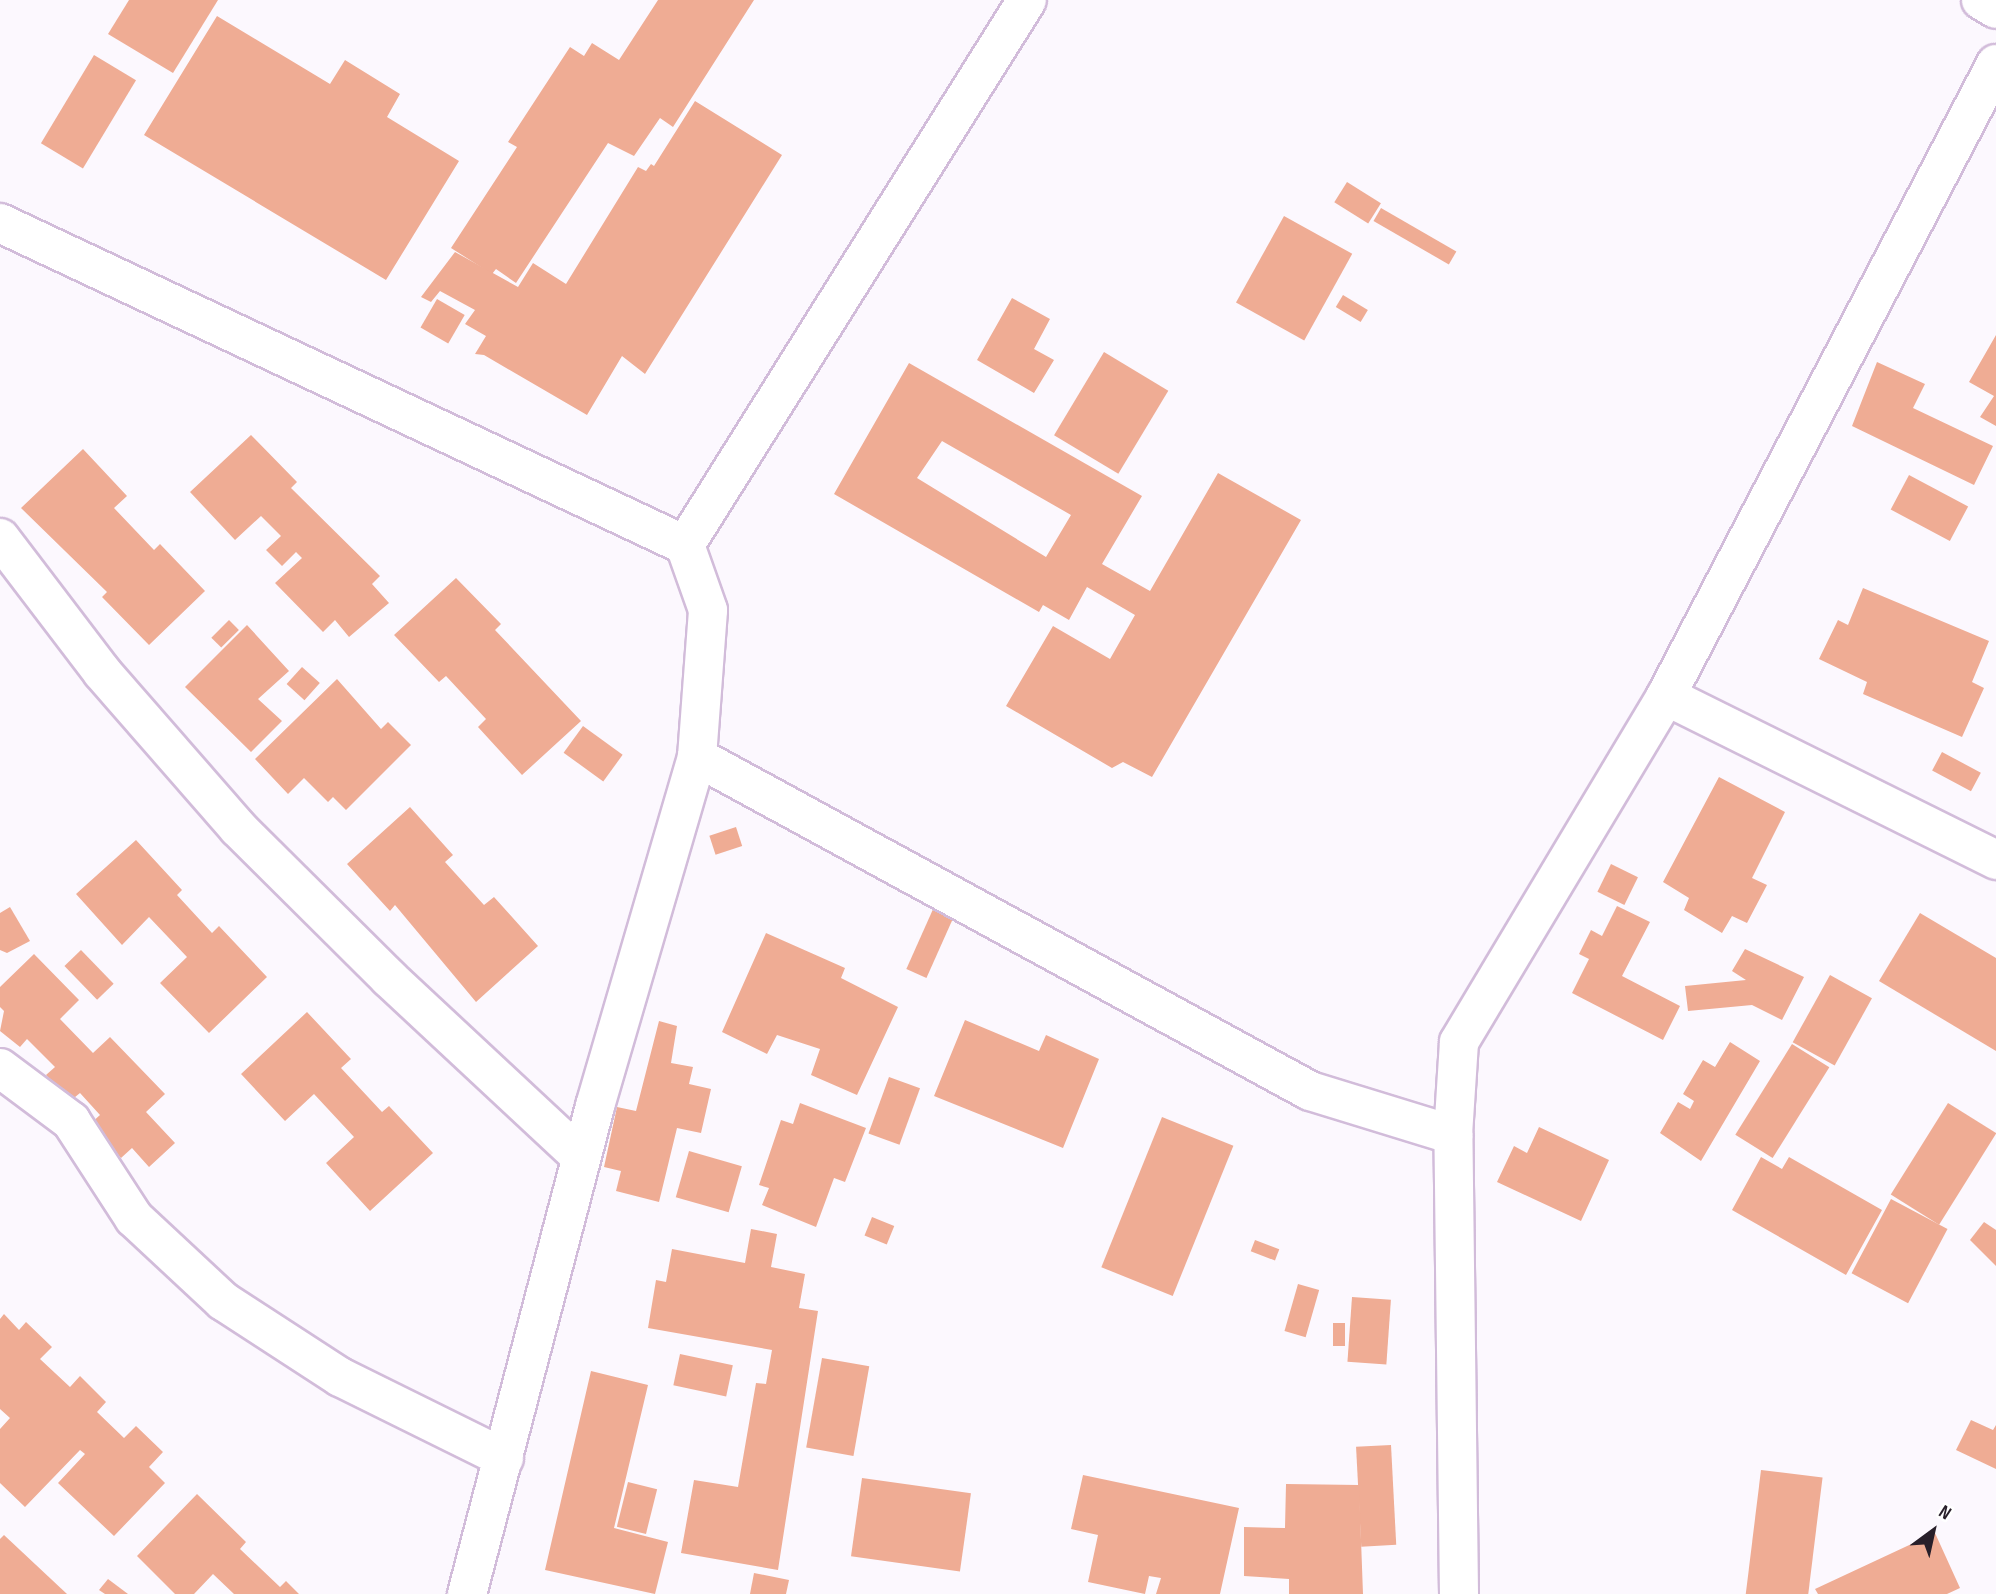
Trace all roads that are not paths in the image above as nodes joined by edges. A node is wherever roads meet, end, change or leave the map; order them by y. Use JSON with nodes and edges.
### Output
{"nodes":[{"id":1,"x":1027,"y":0,"type":"edge"},
{"id":2,"x":1981,"y":0,"type":"edge"},
{"id":3,"x":1996,"y":9,"type":"edge"},
{"id":4,"x":1996,"y":64,"type":"edge"},
{"id":5,"x":0,"y":223,"type":"edge"},
{"id":6,"x":0,"y":538,"type":"edge"},
{"id":7,"x":685,"y":545,"type":"junction"},
{"id":8,"x":1666,"y":696,"type":"junction"},
{"id":9,"x":697,"y":757,"type":"junction"},
{"id":10,"x":1996,"y":860,"type":"edge"},
{"id":11,"x":0,"y":1068,"type":"edge"},
{"id":12,"x":1453,"y":1135,"type":"junction"},
{"id":13,"x":581,"y":1157,"type":"junction"},
{"id":14,"x":504,"y":1458,"type":"junction"},
{"id":15,"x":467,"y":1594,"type":"edge"},
{"id":16,"x":1459,"y":1594,"type":"edge"}],
"edges":[{"from":1,"to":7,"type":"street"},
{"from":2,"to":3,"type":"street"},
{"from":4,"to":8,"type":"street"},
{"from":5,"to":7,"type":"street"},
{"from":6,"to":13,"type":"street"},
{"from":7,"to":9,"type":"street"},
{"from":8,"to":10,"type":"street"},
{"from":8,"to":12,"type":"street"},
{"from":9,"to":12,"type":"street"},
{"from":9,"to":13,"type":"street"},
{"from":11,"to":14,"type":"street"},
{"from":12,"to":16,"type":"street"},
{"from":13,"to":14,"type":"street"},
{"from":14,"to":15,"type":"street"}]}
